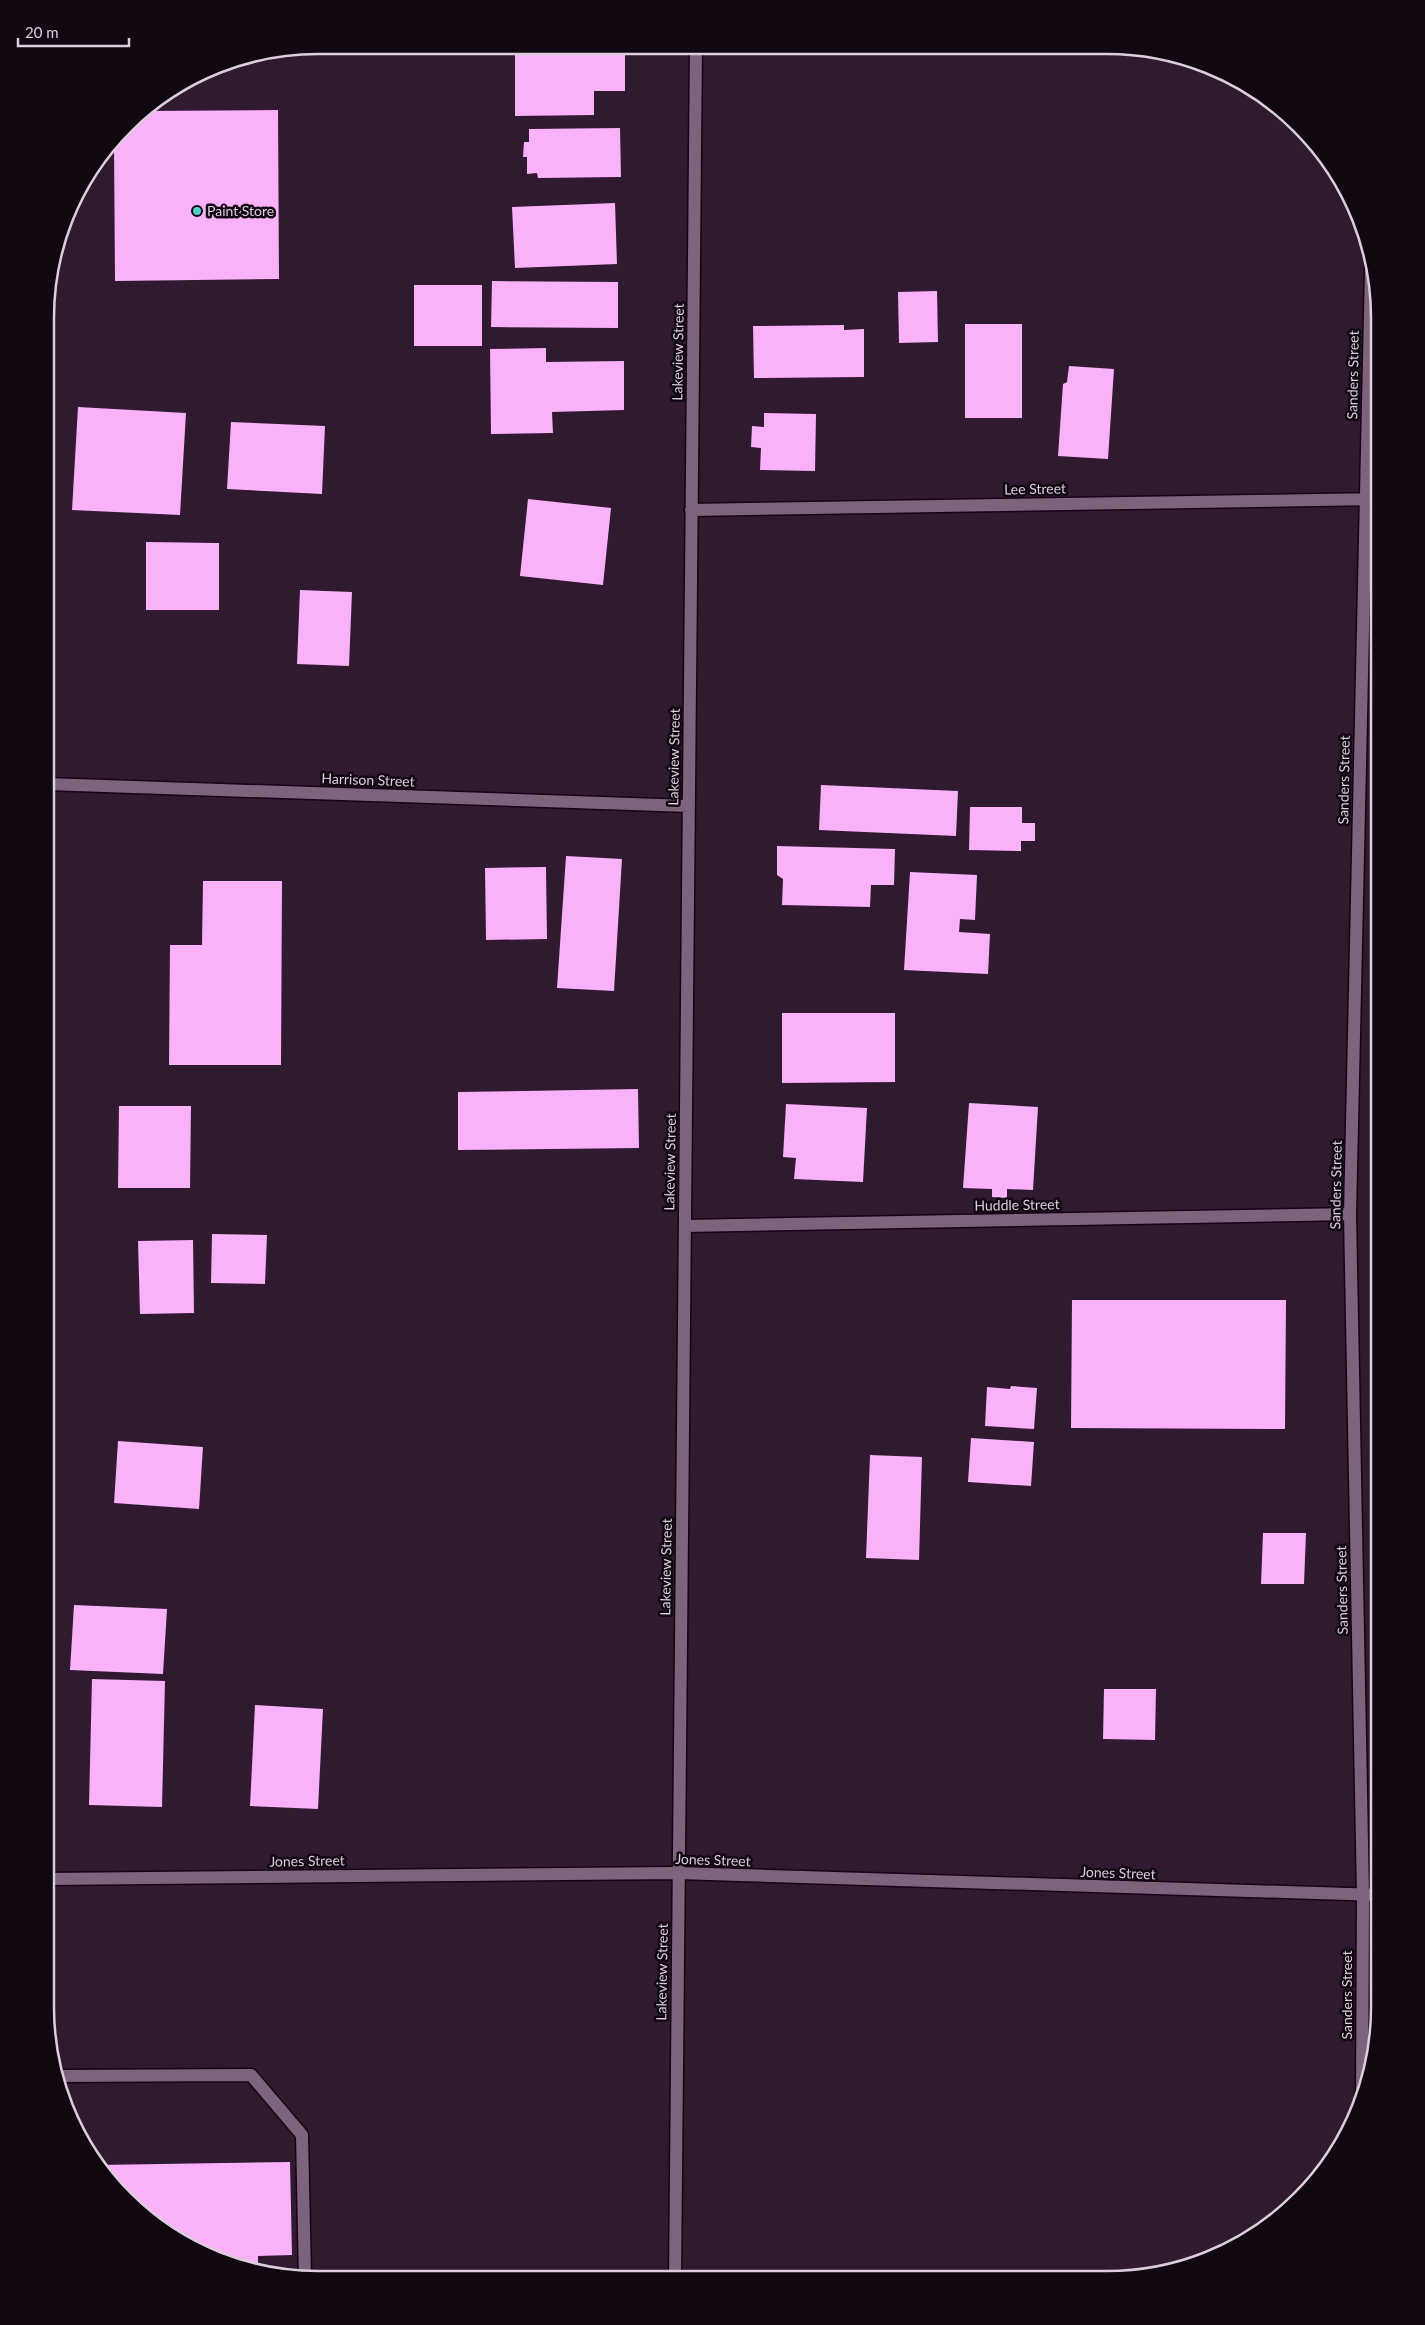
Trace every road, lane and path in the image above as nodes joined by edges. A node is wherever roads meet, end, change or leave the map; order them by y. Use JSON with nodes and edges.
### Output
{"nodes":[{"id":1,"x":696,"y":54,"type":"edge"},
{"id":2,"x":1370,"y":288,"type":"edge"},
{"id":3,"x":1365,"y":498,"type":"junction"},
{"id":4,"x":1371,"y":499,"type":"edge"},
{"id":5,"x":691,"y":510,"type":"junction"},
{"id":6,"x":54,"y":784,"type":"edge"},
{"id":7,"x":688,"y":806,"type":"junction"},
{"id":8,"x":1350,"y":1214,"type":"junction"},
{"id":9,"x":685,"y":1226,"type":"junction"},
{"id":10,"x":678,"y":1873,"type":"junction"},
{"id":11,"x":54,"y":1879,"type":"edge"},
{"id":12,"x":1363,"y":1896,"type":"junction"},
{"id":13,"x":1371,"y":1896,"type":"edge"},
{"id":14,"x":1362,"y":2075,"type":"edge"},
{"id":15,"x":63,"y":2076,"type":"edge"},
{"id":16,"x":305,"y":2271,"type":"edge"},
{"id":17,"x":675,"y":2271,"type":"edge"}],
"edges":[{"from":1,"to":5,"type":"street","name":"Lakeview Street"},
{"from":2,"to":3,"type":"street","name":"Sanders Street"},
{"from":3,"to":4,"type":"street","name":"Lee Street"},
{"from":3,"to":5,"type":"street","name":"Lee Street"},
{"from":3,"to":8,"type":"street","name":"Sanders Street"},
{"from":5,"to":7,"type":"street","name":"Lakeview Street"},
{"from":6,"to":7,"type":"street","name":"Harrison Street"},
{"from":7,"to":9,"type":"street","name":"Lakeview Street"},
{"from":8,"to":9,"type":"street","name":"Huddle Street"},
{"from":8,"to":12,"type":"street","name":"Sanders Street"},
{"from":9,"to":10,"type":"street","name":"Lakeview Street"},
{"from":10,"to":11,"type":"street","name":"Jones Street"},
{"from":10,"to":12,"type":"street","name":"Jones Street"},
{"from":10,"to":17,"type":"street","name":"Lakeview Street"},
{"from":12,"to":13,"type":"street","name":"Jones Street"},
{"from":12,"to":14,"type":"street","name":"Sanders Street"},
{"from":15,"to":16,"type":"street"}]}
